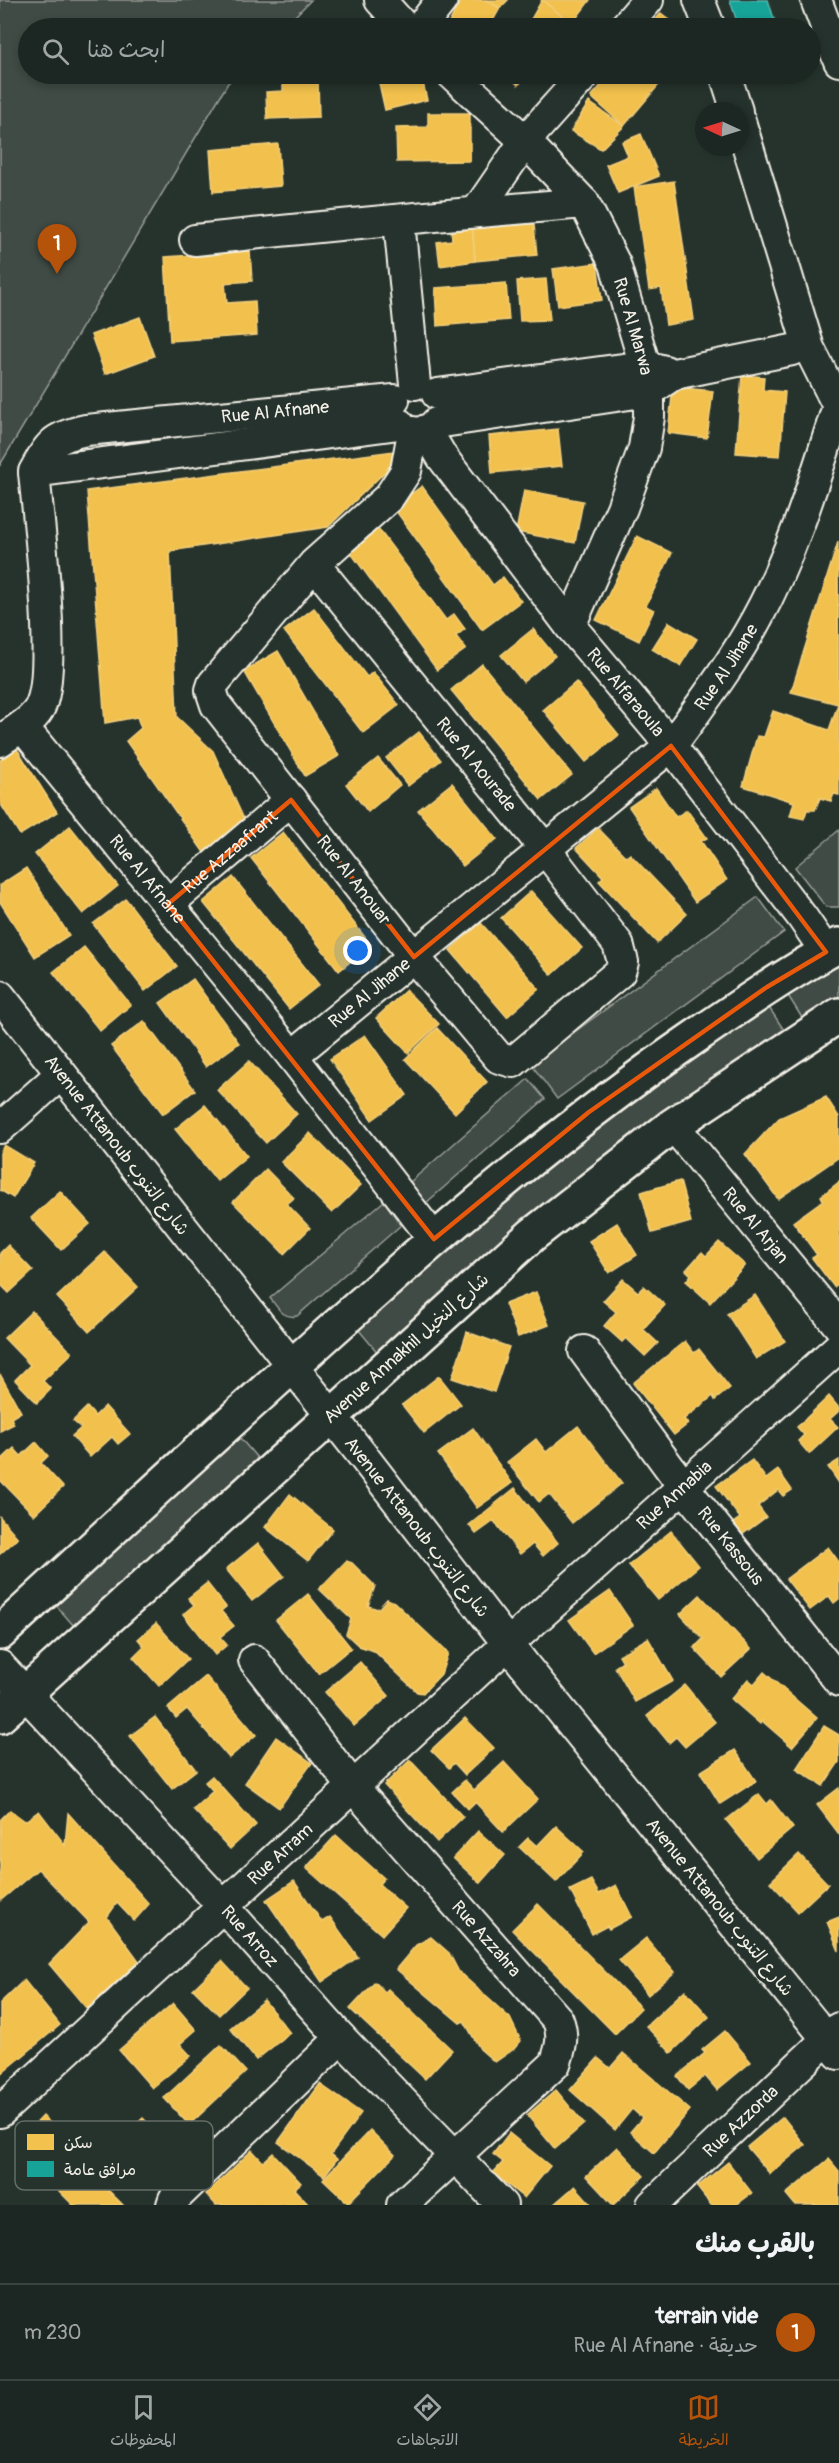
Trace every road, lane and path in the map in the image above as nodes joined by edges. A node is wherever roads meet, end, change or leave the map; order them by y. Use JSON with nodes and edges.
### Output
{"nodes":[{"id":1,"x":380,"y":0,"type":"edge"},
{"id":2,"x":442,"y":0,"type":"edge"},
{"id":3,"x":648,"y":0,"type":"edge"},
{"id":4,"x":699,"y":0,"type":"edge"},
{"id":5,"x":816,"y":0,"type":"edge"},
{"id":6,"x":396,"y":18,"type":"edge"},
{"id":7,"x":428,"y":18,"type":"edge"},
{"id":8,"x":633,"y":18,"type":"edge"},
{"id":9,"x":706,"y":18,"type":"edge"},
{"id":10,"x":839,"y":61,"type":"edge"},
{"id":11,"x":463,"y":84,"type":"edge"},
{"id":12,"x":576,"y":84,"type":"edge"},
{"id":13,"x":728,"y":84,"type":"edge"},
{"id":14,"x":734,"y":102,"type":"edge"},
{"id":15,"x":525,"y":141,"type":"junction"},
{"id":16,"x":749,"y":152,"type":"edge"},
{"id":17,"x":584,"y":203,"type":"junction"},
{"id":18,"x":477,"y":211,"type":"junction"},
{"id":19,"x":399,"y":221,"type":"junction"},
{"id":20,"x":195,"y":240,"type":"dead end"},
{"id":21,"x":792,"y":350,"type":"dead end"},
{"id":22,"x":647,"y":379,"type":"junction"},
{"id":23,"x":417,"y":413,"type":"junction"},
{"id":24,"x":314,"y":564,"type":"junction"},
{"id":25,"x":570,"y":626,"type":"junction"},
{"id":26,"x":11,"y":733,"type":"edge"},
{"id":27,"x":672,"y":746,"type":"junction"},
{"id":28,"x":291,"y":801,"type":"junction"},
{"id":29,"x":545,"y":849,"type":"junction"},
{"id":30,"x":168,"y":904,"type":"junction"},
{"id":31,"x":832,"y":949,"type":"edge"},
{"id":32,"x":414,"y":957,"type":"junction"},
{"id":33,"x":0,"y":996,"type":"edge"},
{"id":34,"x":839,"y":1015,"type":"edge"},
{"id":35,"x":292,"y":1056,"type":"junction"},
{"id":36,"x":513,"y":1062,"type":"joint"},
{"id":37,"x":61,"y":1074,"type":"junction"},
{"id":38,"x":674,"y":1125,"type":"junction"},
{"id":39,"x":0,"y":1128,"type":"edge"},
{"id":40,"x":434,"y":1239,"type":"junction"},
{"id":41,"x":839,"y":1326,"type":"edge"},
{"id":42,"x":839,"y":1347,"type":"edge"},
{"id":43,"x":584,"y":1351,"type":"dead end"},
{"id":44,"x":292,"y":1366,"type":"junction"},
{"id":45,"x":330,"y":1416,"type":"junction"},
{"id":46,"x":683,"y":1486,"type":"junction"},
{"id":47,"x":0,"y":1633,"type":"edge"},
{"id":48,"x":508,"y":1644,"type":"junction"},
{"id":49,"x":254,"y":1660,"type":"dead end"},
{"id":50,"x":0,"y":1666,"type":"edge"},
{"id":51,"x":839,"y":1681,"type":"edge"},
{"id":52,"x":25,"y":1693,"type":"junction"},
{"id":53,"x":0,"y":1716,"type":"edge"},
{"id":54,"x":354,"y":1788,"type":"junction"},
{"id":55,"x":222,"y":1905,"type":"junction"},
{"id":56,"x":341,"y":2038,"type":"junction"},
{"id":57,"x":835,"y":2040,"type":"edge"},
{"id":58,"x":0,"y":2112,"type":"edge"},
{"id":59,"x":455,"y":2157,"type":"junction"},
{"id":60,"x":213,"y":2161,"type":"edge"},
{"id":61,"x":183,"y":2190,"type":"edge"},
{"id":62,"x":662,"y":2202,"type":"edge"},
{"id":63,"x":172,"y":2205,"type":"edge"},
{"id":64,"x":402,"y":2205,"type":"edge"},
{"id":65,"x":502,"y":2205,"type":"edge"}],
"edges":[{"from":1,"to":6,"type":"street"},
{"from":2,"to":7,"type":"street"},
{"from":3,"to":8,"type":"street"},
{"from":4,"to":9,"type":"street"},
{"from":5,"to":10,"type":"street"},
{"from":11,"to":15,"type":"street","name":"Rue Al Marwa"},
{"from":12,"to":15,"type":"street"},
{"from":13,"to":14,"type":"street"},
{"from":15,"to":17,"type":"street","name":"Rue Al Marwa"},
{"from":15,"to":18,"type":"street"},
{"from":16,"to":27,"type":"street","name":"Rue Al Jihane"},
{"from":17,"to":18,"type":"street"},
{"from":17,"to":22,"type":"street","name":"Rue Al Marwa"},
{"from":18,"to":19,"type":"street"},
{"from":19,"to":20,"type":"street"},
{"from":19,"to":23,"type":"street"},
{"from":21,"to":22,"type":"street","name":"Rue Al Afnane"},
{"from":22,"to":23,"type":"street","name":"Rue Al Afnane"},
{"from":22,"to":25,"type":"street","name":"Rue Al Marwa"},
{"from":23,"to":24,"type":"street"},
{"from":23,"to":25,"type":"street","name":"Rue Alfaraoula"},
{"from":23,"to":26,"type":"street","name":"Rue Al Afnane"},
{"from":24,"to":28,"type":"street","name":"Rue Al Anouar"},
{"from":24,"to":29,"type":"street","name":"Rue Al Aourade"},
{"from":25,"to":27,"type":"street","name":"Rue Alfaraoula"},
{"from":26,"to":30,"type":"street","name":"Rue Al Afnane"},
{"from":27,"to":29,"type":"street","name":"Rue Al Jihane"},
{"from":27,"to":31,"type":"street","name":"Rue Alfaraoula"},
{"from":28,"to":30,"type":"street","name":"Rue Azzaafrant"},
{"from":28,"to":32,"type":"street","name":"Rue Al Anouar"},
{"from":29,"to":32,"type":"street","name":"Rue Al Jihane"},
{"from":29,"to":36,"type":"street","name":"Rue Al Aourade"},
{"from":30,"to":35,"type":"street","name":"Rue Al Afnane"},
{"from":31,"to":40,"type":"main road"},
{"from":32,"to":35,"type":"street","name":"Rue Al Jihane"},
{"from":32,"to":36,"type":"street","name":"Rue Al Anouar"},
{"from":33,"to":37,"type":"street","name":"Avenue Attanoub شارع التنوب"},
{"from":34,"to":38,"type":"main road","name":"Avenue Annakhil شارع النخيل"},
{"from":35,"to":40,"type":"street","name":"Rue Al Afnane"},
{"from":37,"to":39,"type":"street"},
{"from":37,"to":44,"type":"street","name":"Avenue Attanoub شارع التنوب"},
{"from":38,"to":41,"type":"street","name":"Rue Al Arjan"},
{"from":38,"to":45,"type":"main road","name":"Avenue Annakhil شارع النخيل"},
{"from":40,"to":44,"type":"main road"},
{"from":42,"to":46,"type":"street","name":"Rue Annabia"},
{"from":43,"to":46,"type":"street","name":"Rue Kassous"},
{"from":44,"to":45,"type":"street","name":"Avenue Attanoub شارع التنوب"},
{"from":44,"to":47,"type":"main road"},
{"from":45,"to":48,"type":"street","name":"Avenue Attanoub شارع التنوب"},
{"from":45,"to":52,"type":"main road","name":"Avenue Annakhil شارع النخيل"},
{"from":46,"to":48,"type":"street","name":"Rue Annabia"},
{"from":46,"to":51,"type":"street","name":"Rue Kassous"},
{"from":48,"to":54,"type":"street","name":"Rue Arram"},
{"from":48,"to":57,"type":"street","name":"Avenue Attanoub شارع التنوب"},
{"from":49,"to":54,"type":"street","name":"Rue Azzahra"},
{"from":50,"to":52,"type":"street","name":"Rue Arroz"},
{"from":52,"to":53,"type":"main road","name":"Avenue Annakhil شارع النخيل"},
{"from":52,"to":55,"type":"street","name":"Rue Arroz"},
{"from":54,"to":55,"type":"street","name":"Rue Arram"},
{"from":54,"to":59,"type":"street","name":"Rue Azzahra"},
{"from":55,"to":56,"type":"street","name":"Rue Arroz"},
{"from":55,"to":58,"type":"street","name":"Rue Arram"},
{"from":56,"to":59,"type":"street","name":"Rue Arroz"},
{"from":56,"to":60,"type":"street"},
{"from":57,"to":62,"type":"street","name":"Rue Azzorda"},
{"from":59,"to":64,"type":"street","name":"Rue Azzahra"},
{"from":59,"to":65,"type":"street","name":"Rue Arroz"},
{"from":61,"to":63,"type":"street"}]}
